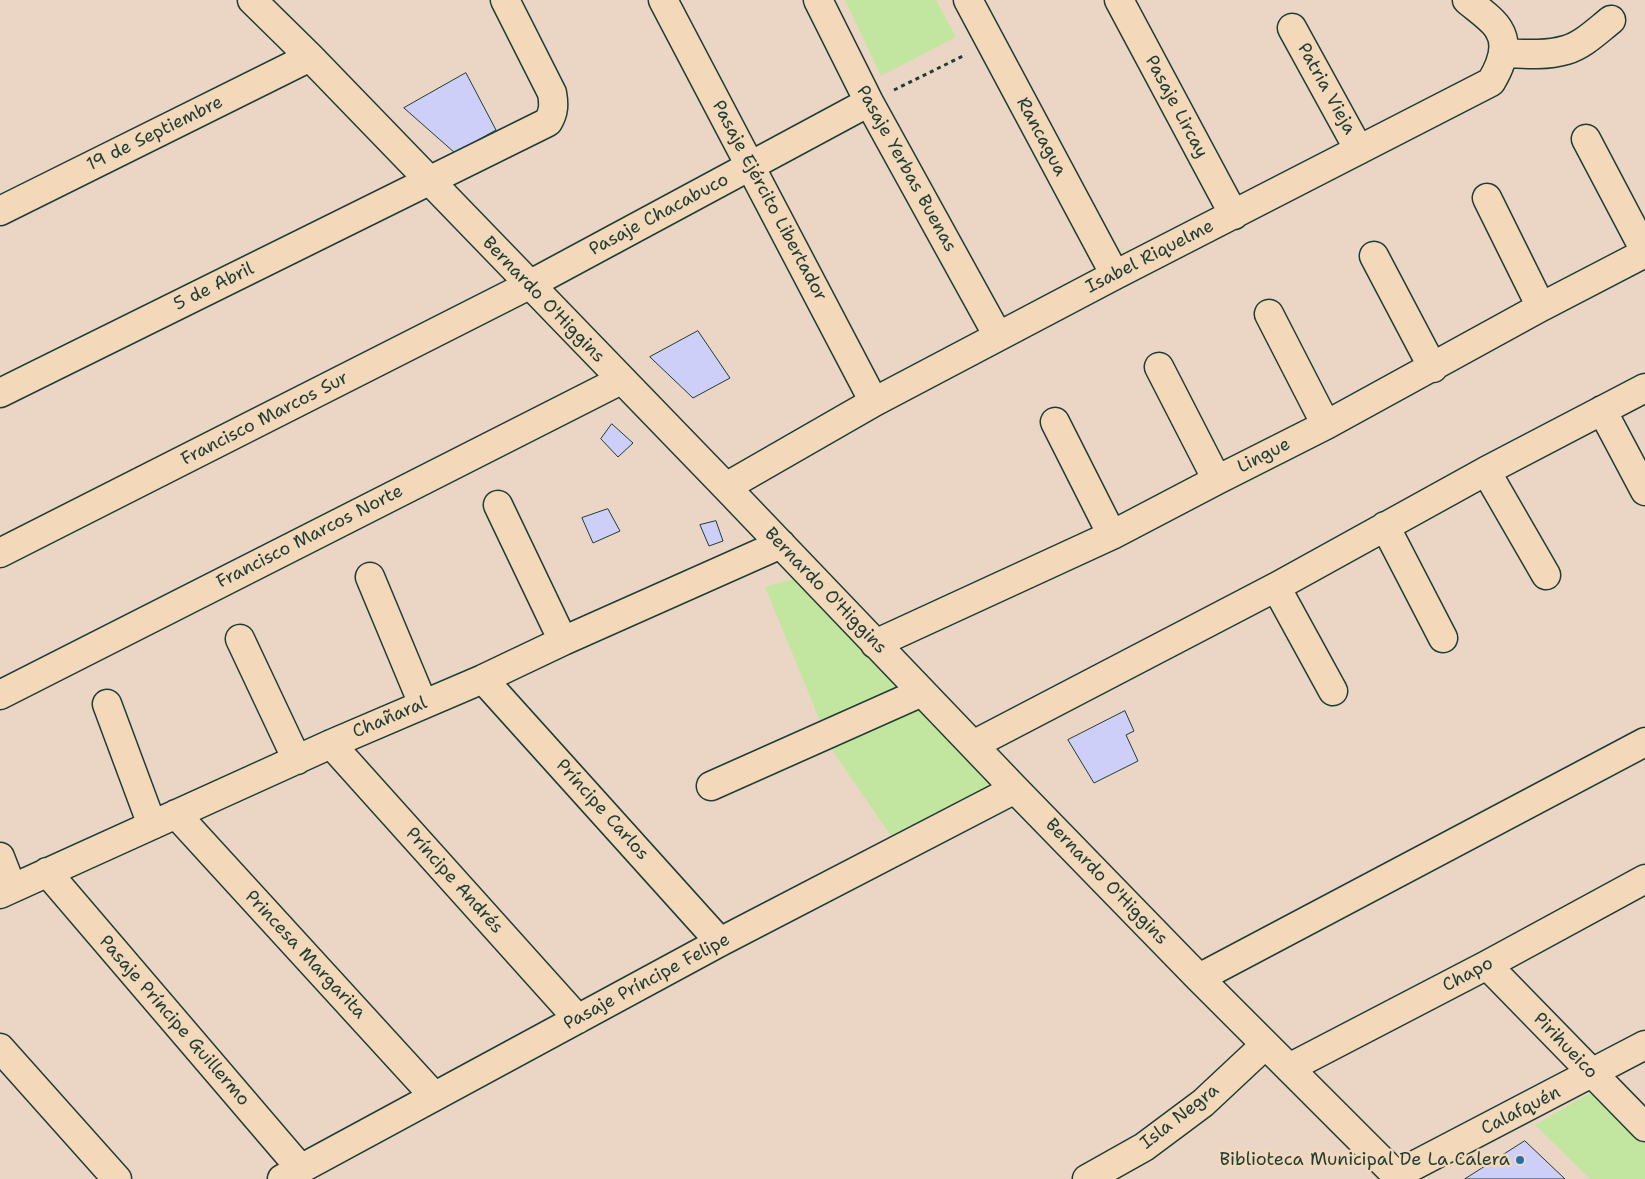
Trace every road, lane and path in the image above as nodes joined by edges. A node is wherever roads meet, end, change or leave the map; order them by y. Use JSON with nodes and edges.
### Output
{"nodes":[{"id":1,"x":253,"y":0,"type":"edge"},
{"id":2,"x":505,"y":0,"type":"edge"},
{"id":3,"x":663,"y":0,"type":"edge"},
{"id":4,"x":818,"y":0,"type":"edge"},
{"id":5,"x":968,"y":0,"type":"edge"},
{"id":6,"x":1119,"y":0,"type":"edge"},
{"id":7,"x":1467,"y":0,"type":"edge"},
{"id":8,"x":1611,"y":20,"type":"dead end"},
{"id":9,"x":1292,"y":28,"type":"dead end"},
{"id":10,"x":991,"y":43,"type":"junction"},
{"id":11,"x":1503,"y":53,"type":"junction"},
{"id":12,"x":310,"y":57,"type":"junction"},
{"id":13,"x":869,"y":102,"type":"junction"},
{"id":14,"x":1586,"y":139,"type":"dead end"},
{"id":15,"x":1359,"y":150,"type":"junction"},
{"id":16,"x":751,"y":165,"type":"junction"},
{"id":17,"x":428,"y":180,"type":"junction"},
{"id":18,"x":1487,"y":198,"type":"dead end"},
{"id":19,"x":0,"y":211,"type":"edge"},
{"id":20,"x":1234,"y":215,"type":"junction"},
{"id":21,"x":1645,"y":252,"type":"edge"},
{"id":22,"x":1374,"y":256,"type":"dead end"},
{"id":23,"x":1115,"y":275,"type":"junction"},
{"id":24,"x":529,"y":285,"type":"junction"},
{"id":25,"x":1541,"y":307,"type":"junction"},
{"id":26,"x":1269,"y":314,"type":"dead end"},
{"id":27,"x":998,"y":336,"type":"junction"},
{"id":28,"x":1160,"y":367,"type":"dead end"},
{"id":29,"x":1432,"y":368,"type":"junction"},
{"id":30,"x":621,"y":380,"type":"junction"},
{"id":31,"x":1645,"y":388,"type":"edge"},
{"id":32,"x":0,"y":392,"type":"edge"},
{"id":33,"x":874,"y":402,"type":"junction"},
{"id":34,"x":1602,"y":410,"type":"junction"},
{"id":35,"x":1055,"y":422,"type":"dead end"},
{"id":36,"x":1326,"y":425,"type":"junction"},
{"id":37,"x":1486,"y":471,"type":"junction"},
{"id":38,"x":1217,"y":480,"type":"junction"},
{"id":39,"x":726,"y":488,"type":"junction"},
{"id":40,"x":1645,"y":491,"type":"edge"},
{"id":41,"x":498,"y":505,"type":"dead end"},
{"id":42,"x":1385,"y":526,"type":"junction"},
{"id":43,"x":1112,"y":535,"type":"junction"},
{"id":44,"x":781,"y":544,"type":"junction"},
{"id":45,"x":0,"y":553,"type":"edge"},
{"id":46,"x":1546,"y":575,"type":"dead end"},
{"id":47,"x":370,"y":577,"type":"dead end"},
{"id":48,"x":1276,"y":587,"type":"junction"},
{"id":49,"x":1444,"y":638,"type":"dead end"},
{"id":50,"x":240,"y":639,"type":"dead end"},
{"id":51,"x":563,"y":641,"type":"junction"},
{"id":52,"x":875,"y":644,"type":"junction"},
{"id":53,"x":483,"y":679,"type":"junction"},
{"id":54,"x":1333,"y":691,"type":"dead end"},
{"id":55,"x":922,"y":692,"type":"junction"},
{"id":56,"x":0,"y":695,"type":"edge"},
{"id":57,"x":107,"y":704,"type":"dead end"},
{"id":58,"x":423,"y":704,"type":"junction"},
{"id":59,"x":1645,"y":742,"type":"edge"},
{"id":60,"x":331,"y":744,"type":"junction"},
{"id":61,"x":972,"y":745,"type":"junction"},
{"id":62,"x":297,"y":760,"type":"junction"},
{"id":63,"x":711,"y":786,"type":"dead end"},
{"id":64,"x":1015,"y":789,"type":"junction"},
{"id":65,"x":164,"y":820,"type":"junction"},
{"id":66,"x":0,"y":857,"type":"edge"},
{"id":67,"x":47,"y":872,"type":"junction"},
{"id":68,"x":1645,"y":879,"type":"edge"},
{"id":69,"x":6,"y":891,"type":"edge"},
{"id":70,"x":720,"y":942,"type":"junction"},
{"id":71,"x":1487,"y":965,"type":"junction"},
{"id":72,"x":1199,"y":978,"type":"junction"},
{"id":73,"x":578,"y":1019,"type":"junction"},
{"id":74,"x":1265,"y":1045,"type":"junction"},
{"id":75,"x":1645,"y":1045,"type":"edge"},
{"id":76,"x":0,"y":1048,"type":"edge"},
{"id":77,"x":1289,"y":1068,"type":"junction"},
{"id":78,"x":1592,"y":1074,"type":"junction"},
{"id":79,"x":434,"y":1096,"type":"junction"},
{"id":80,"x":1645,"y":1127,"type":"edge"},
{"id":81,"x":292,"y":1174,"type":"edge"},
{"id":82,"x":1398,"y":1177,"type":"edge"},
{"id":83,"x":117,"y":1179,"type":"edge"},
{"id":84,"x":1087,"y":1179,"type":"edge"}],
"edges":[{"from":1,"to":12,"type":"street","name":"Bernardo O'Higgins"},
{"from":2,"to":17,"type":"street","name":"5 de Abril"},
{"from":3,"to":16,"type":"street","name":"Pasaje Ejército Libertador"},
{"from":4,"to":13,"type":"street","name":"Pasaje Yerbas Buenas"},
{"from":5,"to":10,"type":"street","name":"Rancagua"},
{"from":6,"to":20,"type":"street","name":"Pasaje Lircay"},
{"from":7,"to":11,"type":"street","name":"Isabel Riquelme"},
{"from":8,"to":11,"type":"street"},
{"from":9,"to":15,"type":"street","name":"Patria Vieja"},
{"from":10,"to":13,"type":"path"},
{"from":10,"to":23,"type":"street","name":"Rancagua"},
{"from":11,"to":15,"type":"street","name":"Isabel Riquelme"},
{"from":12,"to":17,"type":"street","name":"Bernardo O'Higgins"},
{"from":12,"to":19,"type":"street","name":"19 de Septiembre"},
{"from":13,"to":16,"type":"street","name":"Pasaje Chacabuco"},
{"from":13,"to":27,"type":"street","name":"Pasaje Yerbas Buenas"},
{"from":14,"to":21,"type":"street"},
{"from":15,"to":20,"type":"street","name":"Isabel Riquelme"},
{"from":16,"to":24,"type":"street","name":"Pasaje Chacabuco"},
{"from":16,"to":33,"type":"street","name":"Pasaje Ejército Libertador"},
{"from":17,"to":24,"type":"street","name":"Bernardo O'Higgins"},
{"from":17,"to":32,"type":"street","name":"5 de Abril"},
{"from":18,"to":25,"type":"street"},
{"from":20,"to":23,"type":"street","name":"Isabel Riquelme"},
{"from":21,"to":25,"type":"street","name":"Lingue"},
{"from":22,"to":29,"type":"street"},
{"from":23,"to":27,"type":"street","name":"Isabel Riquelme"},
{"from":24,"to":30,"type":"street","name":"Bernardo O'Higgins"},
{"from":24,"to":45,"type":"street","name":"Francisco Marcos Sur"},
{"from":25,"to":29,"type":"street","name":"Lingue"},
{"from":26,"to":36,"type":"street"},
{"from":27,"to":33,"type":"street","name":"Isabel Riquelme"},
{"from":28,"to":38,"type":"street"},
{"from":29,"to":36,"type":"street","name":"Lingue"},
{"from":30,"to":39,"type":"street","name":"Bernardo O'Higgins"},
{"from":30,"to":56,"type":"street","name":"Francisco Marcos Norte"},
{"from":31,"to":34,"type":"street"},
{"from":33,"to":39,"type":"street","name":"Isabel Riquelme"},
{"from":34,"to":37,"type":"street"},
{"from":34,"to":40,"type":"street"},
{"from":35,"to":43,"type":"street"},
{"from":36,"to":38,"type":"street","name":"Lingue"},
{"from":37,"to":42,"type":"street"},
{"from":37,"to":46,"type":"street"},
{"from":38,"to":43,"type":"street","name":"Lingue"},
{"from":39,"to":44,"type":"street","name":"Bernardo O'Higgins"},
{"from":41,"to":51,"type":"street"},
{"from":42,"to":48,"type":"street"},
{"from":42,"to":49,"type":"street"},
{"from":43,"to":52,"type":"street","name":"Lingue"},
{"from":44,"to":51,"type":"street","name":"Chañaral"},
{"from":44,"to":52,"type":"street","name":"Bernardo O'Higgins"},
{"from":47,"to":58,"type":"street"},
{"from":48,"to":54,"type":"street"},
{"from":48,"to":61,"type":"street"},
{"from":50,"to":62,"type":"street"},
{"from":51,"to":53,"type":"street","name":"Chañaral"},
{"from":52,"to":55,"type":"street","name":"Bernardo O'Higgins"},
{"from":53,"to":58,"type":"street","name":"Chañaral"},
{"from":53,"to":70,"type":"street","name":"Príncipe Carlos"},
{"from":55,"to":61,"type":"street","name":"Bernardo O'Higgins"},
{"from":55,"to":63,"type":"street"},
{"from":57,"to":65,"type":"street"},
{"from":58,"to":60,"type":"street","name":"Chañaral"},
{"from":59,"to":72,"type":"street"},
{"from":60,"to":62,"type":"street","name":"Chañaral"},
{"from":60,"to":73,"type":"street","name":"Príncipe Andrés"},
{"from":61,"to":64,"type":"street","name":"Bernardo O'Higgins"},
{"from":62,"to":65,"type":"street","name":"Chañaral"},
{"from":64,"to":70,"type":"street","name":"Pasaje Príncipe Felipe"},
{"from":64,"to":72,"type":"street","name":"Bernardo O'Higgins"},
{"from":65,"to":67,"type":"street","name":"Chañaral"},
{"from":65,"to":79,"type":"street","name":"Princesa Margarita"},
{"from":66,"to":69,"type":"street"},
{"from":67,"to":69,"type":"street","name":"Chañaral"},
{"from":67,"to":81,"type":"street","name":"Pasaje Príncipe Guillermo"},
{"from":68,"to":71,"type":"street","name":"Chapo"},
{"from":70,"to":73,"type":"street","name":"Pasaje Príncipe Felipe"},
{"from":71,"to":77,"type":"street","name":"Chapo"},
{"from":71,"to":78,"type":"street","name":"Pirihueico"},
{"from":72,"to":74,"type":"street","name":"Bernardo O'Higgins"},
{"from":73,"to":79,"type":"street","name":"Pasaje Príncipe Felipe"},
{"from":74,"to":77,"type":"street","name":"Bernardo O'Higgins"},
{"from":74,"to":84,"type":"street","name":"Isla Negra"},
{"from":75,"to":78,"type":"street","name":"Calafquén"},
{"from":76,"to":83,"type":"street"},
{"from":77,"to":82,"type":"street","name":"Bernardo O'Higgins"},
{"from":78,"to":80,"type":"street","name":"Pirihueico"},
{"from":78,"to":82,"type":"street","name":"Calafquén"},
{"from":79,"to":81,"type":"street","name":"Pasaje Príncipe Felipe"}]}
